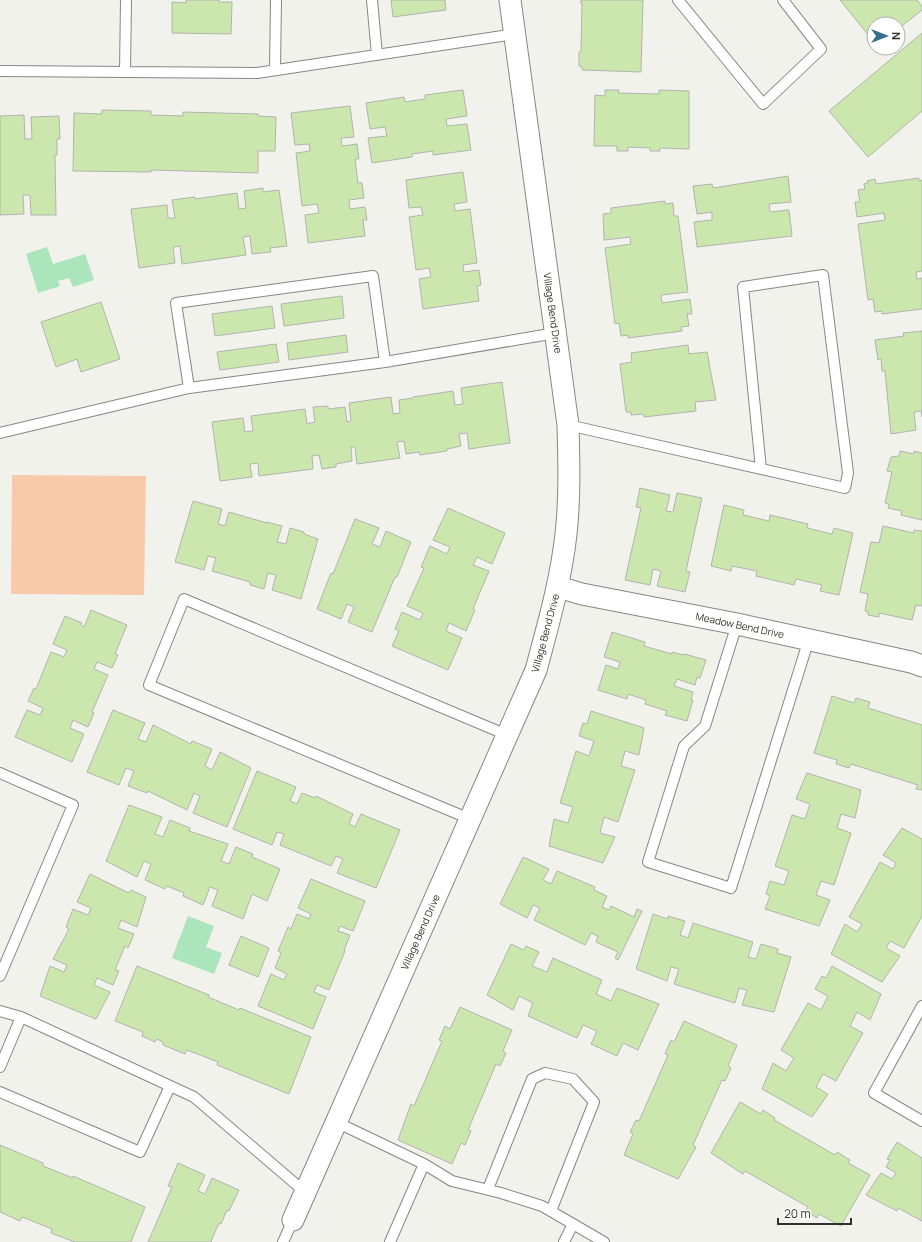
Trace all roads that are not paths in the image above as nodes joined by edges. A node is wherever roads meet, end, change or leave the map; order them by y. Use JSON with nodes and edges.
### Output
{"nodes":[{"id":1,"x":126,"y":0,"type":"edge"},
{"id":2,"x":276,"y":0,"type":"edge"},
{"id":3,"x":372,"y":0,"type":"edge"},
{"id":4,"x":510,"y":0,"type":"edge"},
{"id":5,"x":678,"y":0,"type":"edge"},
{"id":6,"x":783,"y":0,"type":"edge"},
{"id":7,"x":515,"y":34,"type":"junction"},
{"id":8,"x":377,"y":55,"type":"junction"},
{"id":9,"x":275,"y":70,"type":"junction"},
{"id":10,"x":0,"y":71,"type":"edge"},
{"id":11,"x":126,"y":72,"type":"junction"},
{"id":12,"x":556,"y":333,"type":"junction"},
{"id":13,"x":385,"y":362,"type":"junction"},
{"id":14,"x":188,"y":388,"type":"junction"},
{"id":15,"x":568,"y":425,"type":"junction"},
{"id":16,"x":0,"y":433,"type":"edge"},
{"id":17,"x":761,"y":469,"type":"junction"},
{"id":18,"x":558,"y":587,"type":"junction"},
{"id":19,"x":737,"y":624,"type":"junction"},
{"id":20,"x":809,"y":639,"type":"junction"},
{"id":21,"x":922,"y":666,"type":"edge"},
{"id":22,"x":507,"y":735,"type":"junction"},
{"id":23,"x":0,"y":773,"type":"edge"},
{"id":24,"x":470,"y":819,"type":"junction"},
{"id":25,"x":0,"y":976,"type":"edge"},
{"id":26,"x":922,"y":1006,"type":"edge"},
{"id":27,"x":0,"y":1011,"type":"edge"},
{"id":28,"x":21,"y":1017,"type":"junction"},
{"id":29,"x":0,"y":1067,"type":"edge"},
{"id":30,"x":170,"y":1086,"type":"junction"},
{"id":31,"x":0,"y":1092,"type":"edge"},
{"id":32,"x":922,"y":1120,"type":"edge"},
{"id":33,"x":336,"y":1122,"type":"junction"},
{"id":34,"x":424,"y":1164,"type":"junction"},
{"id":35,"x":488,"y":1189,"type":"junction"},
{"id":36,"x":305,"y":1192,"type":"junction"},
{"id":37,"x":551,"y":1211,"type":"junction"},
{"id":38,"x":293,"y":1220,"type":"joint"},
{"id":39,"x":573,"y":1224,"type":"junction"},
{"id":40,"x":283,"y":1242,"type":"edge"},
{"id":41,"x":390,"y":1242,"type":"edge"},
{"id":42,"x":564,"y":1242,"type":"edge"},
{"id":43,"x":604,"y":1242,"type":"edge"}],
"edges":[{"from":1,"to":11,"type":"lane"},
{"from":2,"to":9,"type":"lane"},
{"from":3,"to":8,"type":"lane"},
{"from":4,"to":7,"type":"street","name":"Village Bend Drive"},
{"from":5,"to":6,"type":"lane"},
{"from":7,"to":8,"type":"lane"},
{"from":7,"to":12,"type":"street","name":"Village Bend Drive"},
{"from":8,"to":9,"type":"lane"},
{"from":9,"to":11,"type":"lane"},
{"from":10,"to":11,"type":"lane"},
{"from":12,"to":13,"type":"lane"},
{"from":12,"to":15,"type":"street","name":"Village Bend Drive"},
{"from":13,"to":14,"type":"lane"},
{"from":13,"to":14,"type":"lane"},
{"from":14,"to":16,"type":"lane"},
{"from":15,"to":17,"type":"lane"},
{"from":15,"to":18,"type":"street","name":"Village Bend Drive"},
{"from":17,"to":17,"type":"lane"},
{"from":18,"to":19,"type":"street","name":"Meadow Bend Drive"},
{"from":18,"to":22,"type":"street","name":"Village Bend Drive"},
{"from":19,"to":20,"type":"street","name":"Meadow Bend Drive"},
{"from":19,"to":20,"type":"lane"},
{"from":20,"to":21,"type":"street","name":"Meadow Bend Drive"},
{"from":22,"to":24,"type":"street","name":"Village Bend Drive"},
{"from":22,"to":24,"type":"lane"},
{"from":23,"to":25,"type":"lane"},
{"from":24,"to":33,"type":"street","name":"Village Bend Drive"},
{"from":26,"to":32,"type":"lane"},
{"from":27,"to":28,"type":"lane"},
{"from":28,"to":29,"type":"lane"},
{"from":28,"to":30,"type":"lane"},
{"from":30,"to":31,"type":"lane"},
{"from":30,"to":36,"type":"lane"},
{"from":33,"to":34,"type":"lane"},
{"from":33,"to":36,"type":"street","name":"Village Bend Drive"},
{"from":34,"to":35,"type":"lane"},
{"from":34,"to":41,"type":"lane"},
{"from":35,"to":37,"type":"lane"},
{"from":35,"to":37,"type":"lane"},
{"from":36,"to":38,"type":"street","name":"Village Bend Drive"},
{"from":37,"to":39,"type":"lane"},
{"from":38,"to":40,"type":"lane"},
{"from":39,"to":42,"type":"lane"},
{"from":39,"to":43,"type":"lane"}]}
